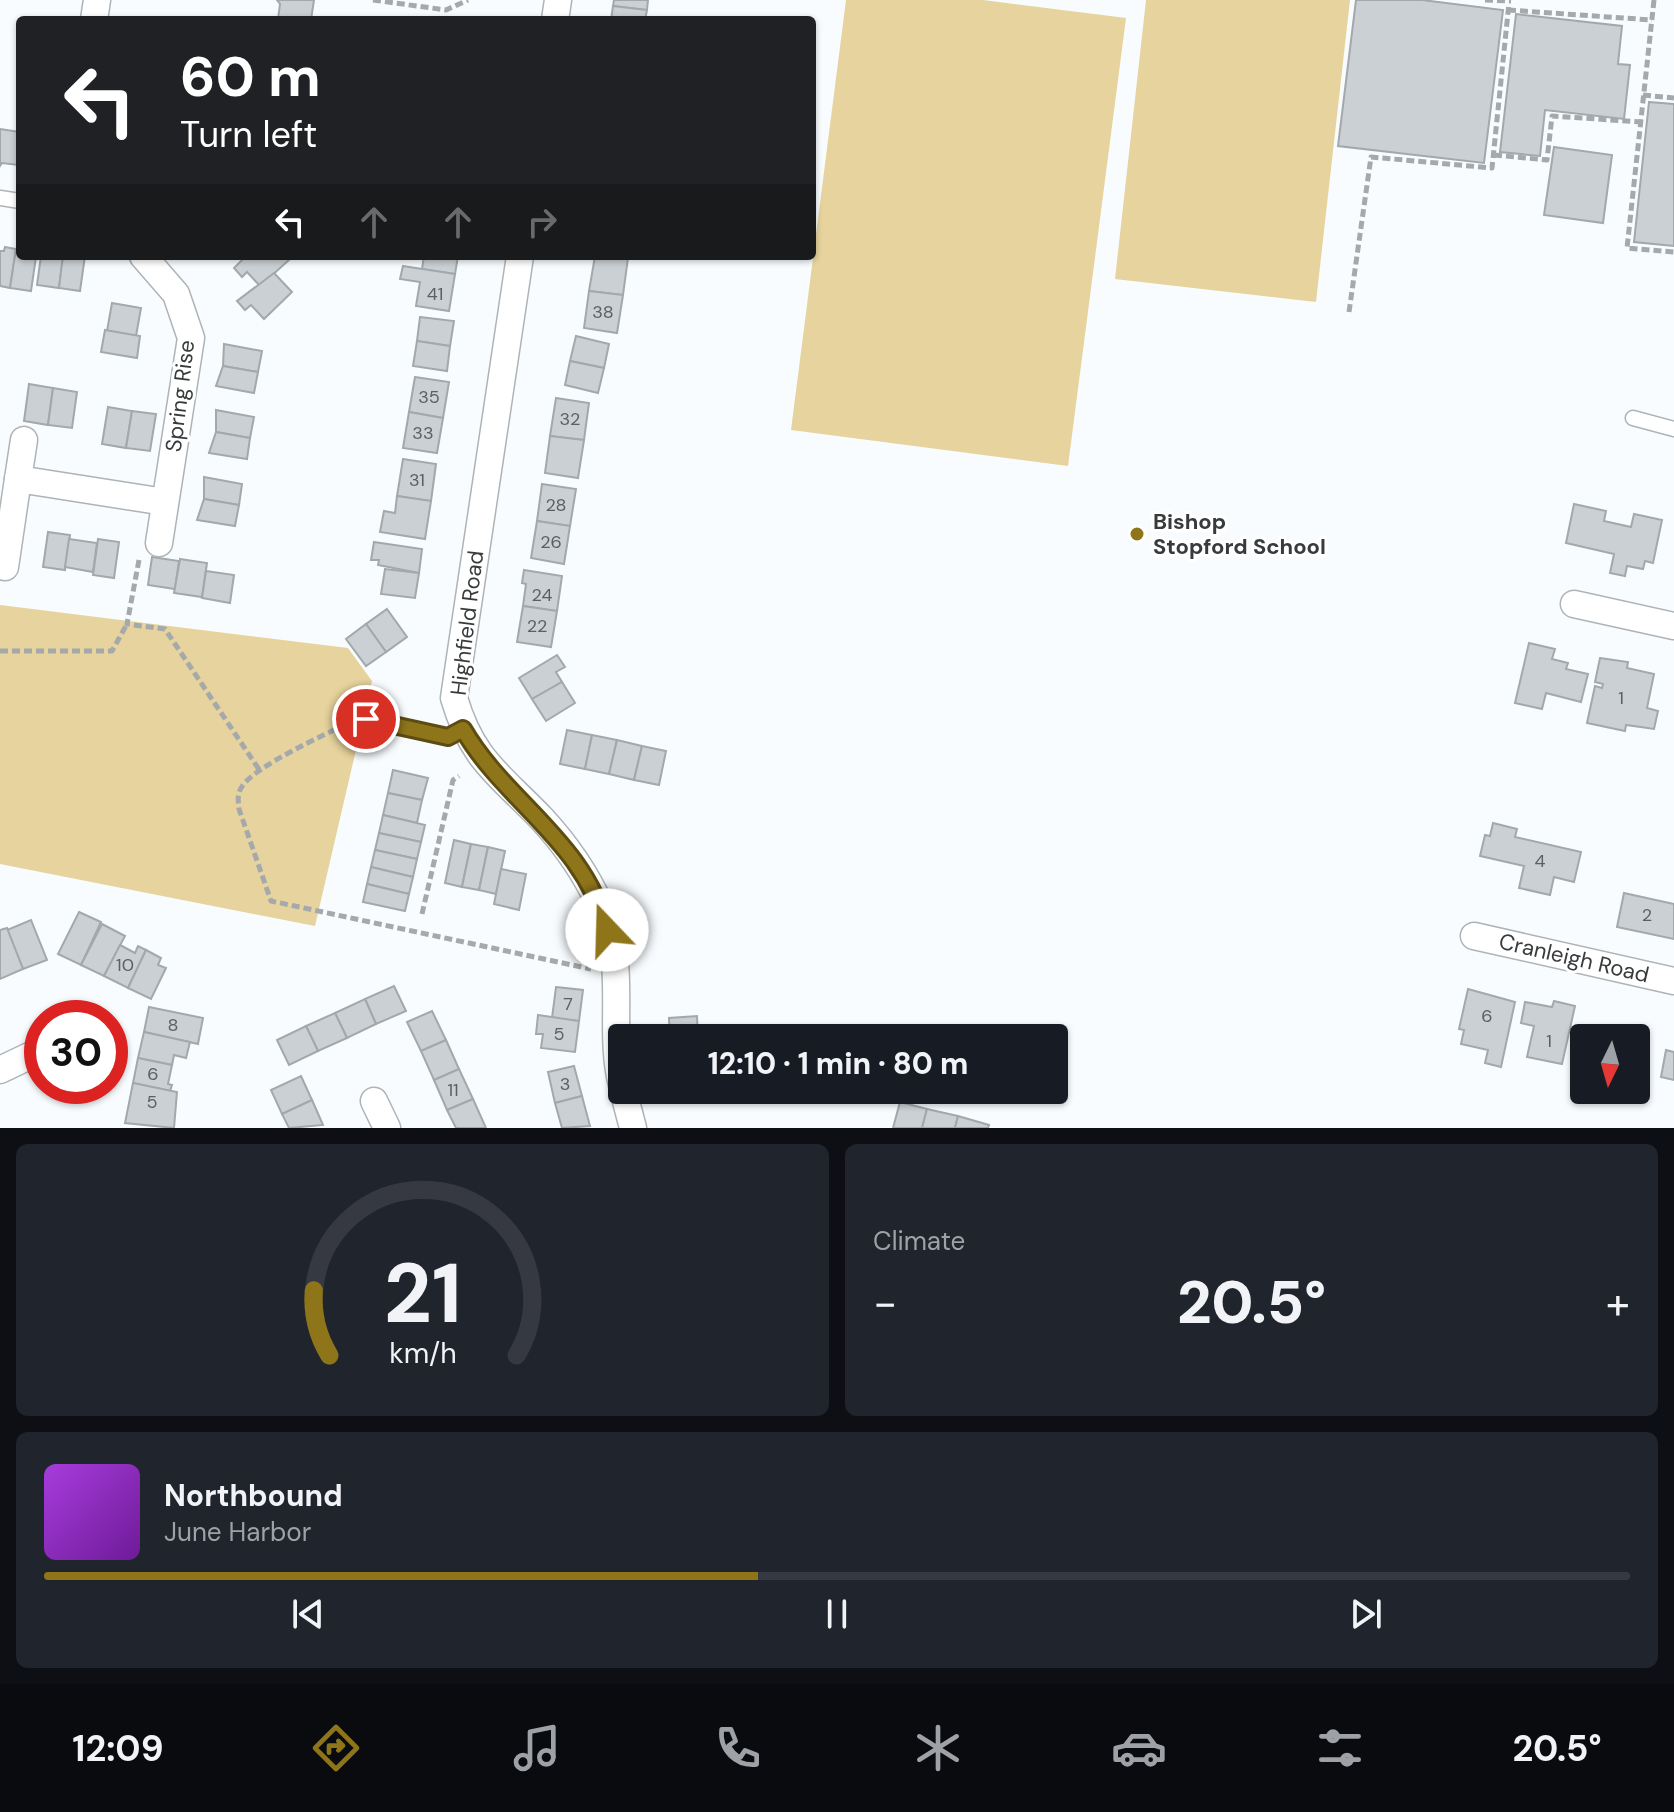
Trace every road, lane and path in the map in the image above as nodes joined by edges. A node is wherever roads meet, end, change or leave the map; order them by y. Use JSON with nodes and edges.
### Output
{"nodes":[{"id":1,"x":373,"y":0,"type":"edge"},
{"id":2,"x":468,"y":0,"type":"edge"},
{"id":3,"x":1485,"y":0,"type":"edge"},
{"id":4,"x":1654,"y":0,"type":"edge"},
{"id":5,"x":1510,"y":4,"type":"edge"},
{"id":6,"x":1652,"y":20,"type":"junction"},
{"id":7,"x":1643,"y":95,"type":"junction"},
{"id":8,"x":1674,"y":98,"type":"edge"},
{"id":9,"x":1641,"y":122,"type":"junction"},
{"id":10,"x":1494,"y":155,"type":"junction"},
{"id":11,"x":1674,"y":252,"type":"edge"},
{"id":12,"x":146,"y":260,"type":"edge"},
{"id":13,"x":519,"y":260,"type":"edge"},
{"id":14,"x":1349,"y":312,"type":"dead end"},
{"id":15,"x":1633,"y":418,"type":"dead end"},
{"id":16,"x":1674,"y":429,"type":"edge"},
{"id":17,"x":24,"y":440,"type":"dead end"},
{"id":18,"x":18,"y":479,"type":"junction"},
{"id":19,"x":165,"y":502,"type":"junction"},
{"id":20,"x":159,"y":543,"type":"joint"},
{"id":21,"x":5,"y":567,"type":"dead end"},
{"id":22,"x":1574,"y":604,"type":"dead end"},
{"id":23,"x":127,"y":624,"type":"junction"},
{"id":24,"x":1674,"y":626,"type":"edge"},
{"id":25,"x":0,"y":651,"type":"edge"},
{"id":26,"x":366,"y":719,"type":"joint"},
{"id":27,"x":463,"y":729,"type":"junction"},
{"id":28,"x":260,"y":771,"type":"junction"},
{"id":29,"x":459,"y":776,"type":"dead end"},
{"id":30,"x":422,"y":914,"type":"dead end"},
{"id":31,"x":1474,"y":936,"type":"dead end"},
{"id":32,"x":596,"y":970,"type":"dead end"},
{"id":33,"x":1674,"y":981,"type":"edge"},
{"id":34,"x":618,"y":1024,"type":"edge"},
{"id":35,"x":24,"y":1059,"type":"edge"},
{"id":36,"x":0,"y":1070,"type":"edge"},
{"id":37,"x":374,"y":1101,"type":"dead end"},
{"id":38,"x":627,"y":1104,"type":"edge"},
{"id":39,"x":387,"y":1128,"type":"edge"},
{"id":40,"x":633,"y":1128,"type":"edge"}],
"edges":[{"from":1,"to":2,"type":"path"},
{"from":3,"to":5,"type":"path"},
{"from":4,"to":6,"type":"path"},
{"from":5,"to":6,"type":"path"},
{"from":5,"to":10,"type":"path"},
{"from":6,"to":7,"type":"path"},
{"from":7,"to":8,"type":"path"},
{"from":7,"to":9,"type":"path"},
{"from":9,"to":10,"type":"path"},
{"from":9,"to":11,"type":"path"},
{"from":10,"to":14,"type":"path"},
{"from":12,"to":19,"type":"street","name":"Spring Rise"},
{"from":13,"to":27,"type":"street","name":"Highfield Road"},
{"from":15,"to":16,"type":"lane"},
{"from":17,"to":18,"type":"street"},
{"from":18,"to":19,"type":"street"},
{"from":18,"to":21,"type":"street"},
{"from":19,"to":20,"type":"street","name":"Spring Rise"},
{"from":20,"to":23,"type":"path"},
{"from":22,"to":24,"type":"street"},
{"from":23,"to":25,"type":"path"},
{"from":23,"to":28,"type":"path"},
{"from":26,"to":27,"type":"lane"},
{"from":26,"to":28,"type":"path"},
{"from":27,"to":34,"type":"street","name":"Highfield Road"},
{"from":28,"to":32,"type":"path"},
{"from":29,"to":30,"type":"path"},
{"from":31,"to":33,"type":"street","name":"Cranleigh Road"},
{"from":35,"to":36,"type":"street"},
{"from":37,"to":39,"type":"street"},
{"from":38,"to":40,"type":"street","name":"Highfield Road"}]}
